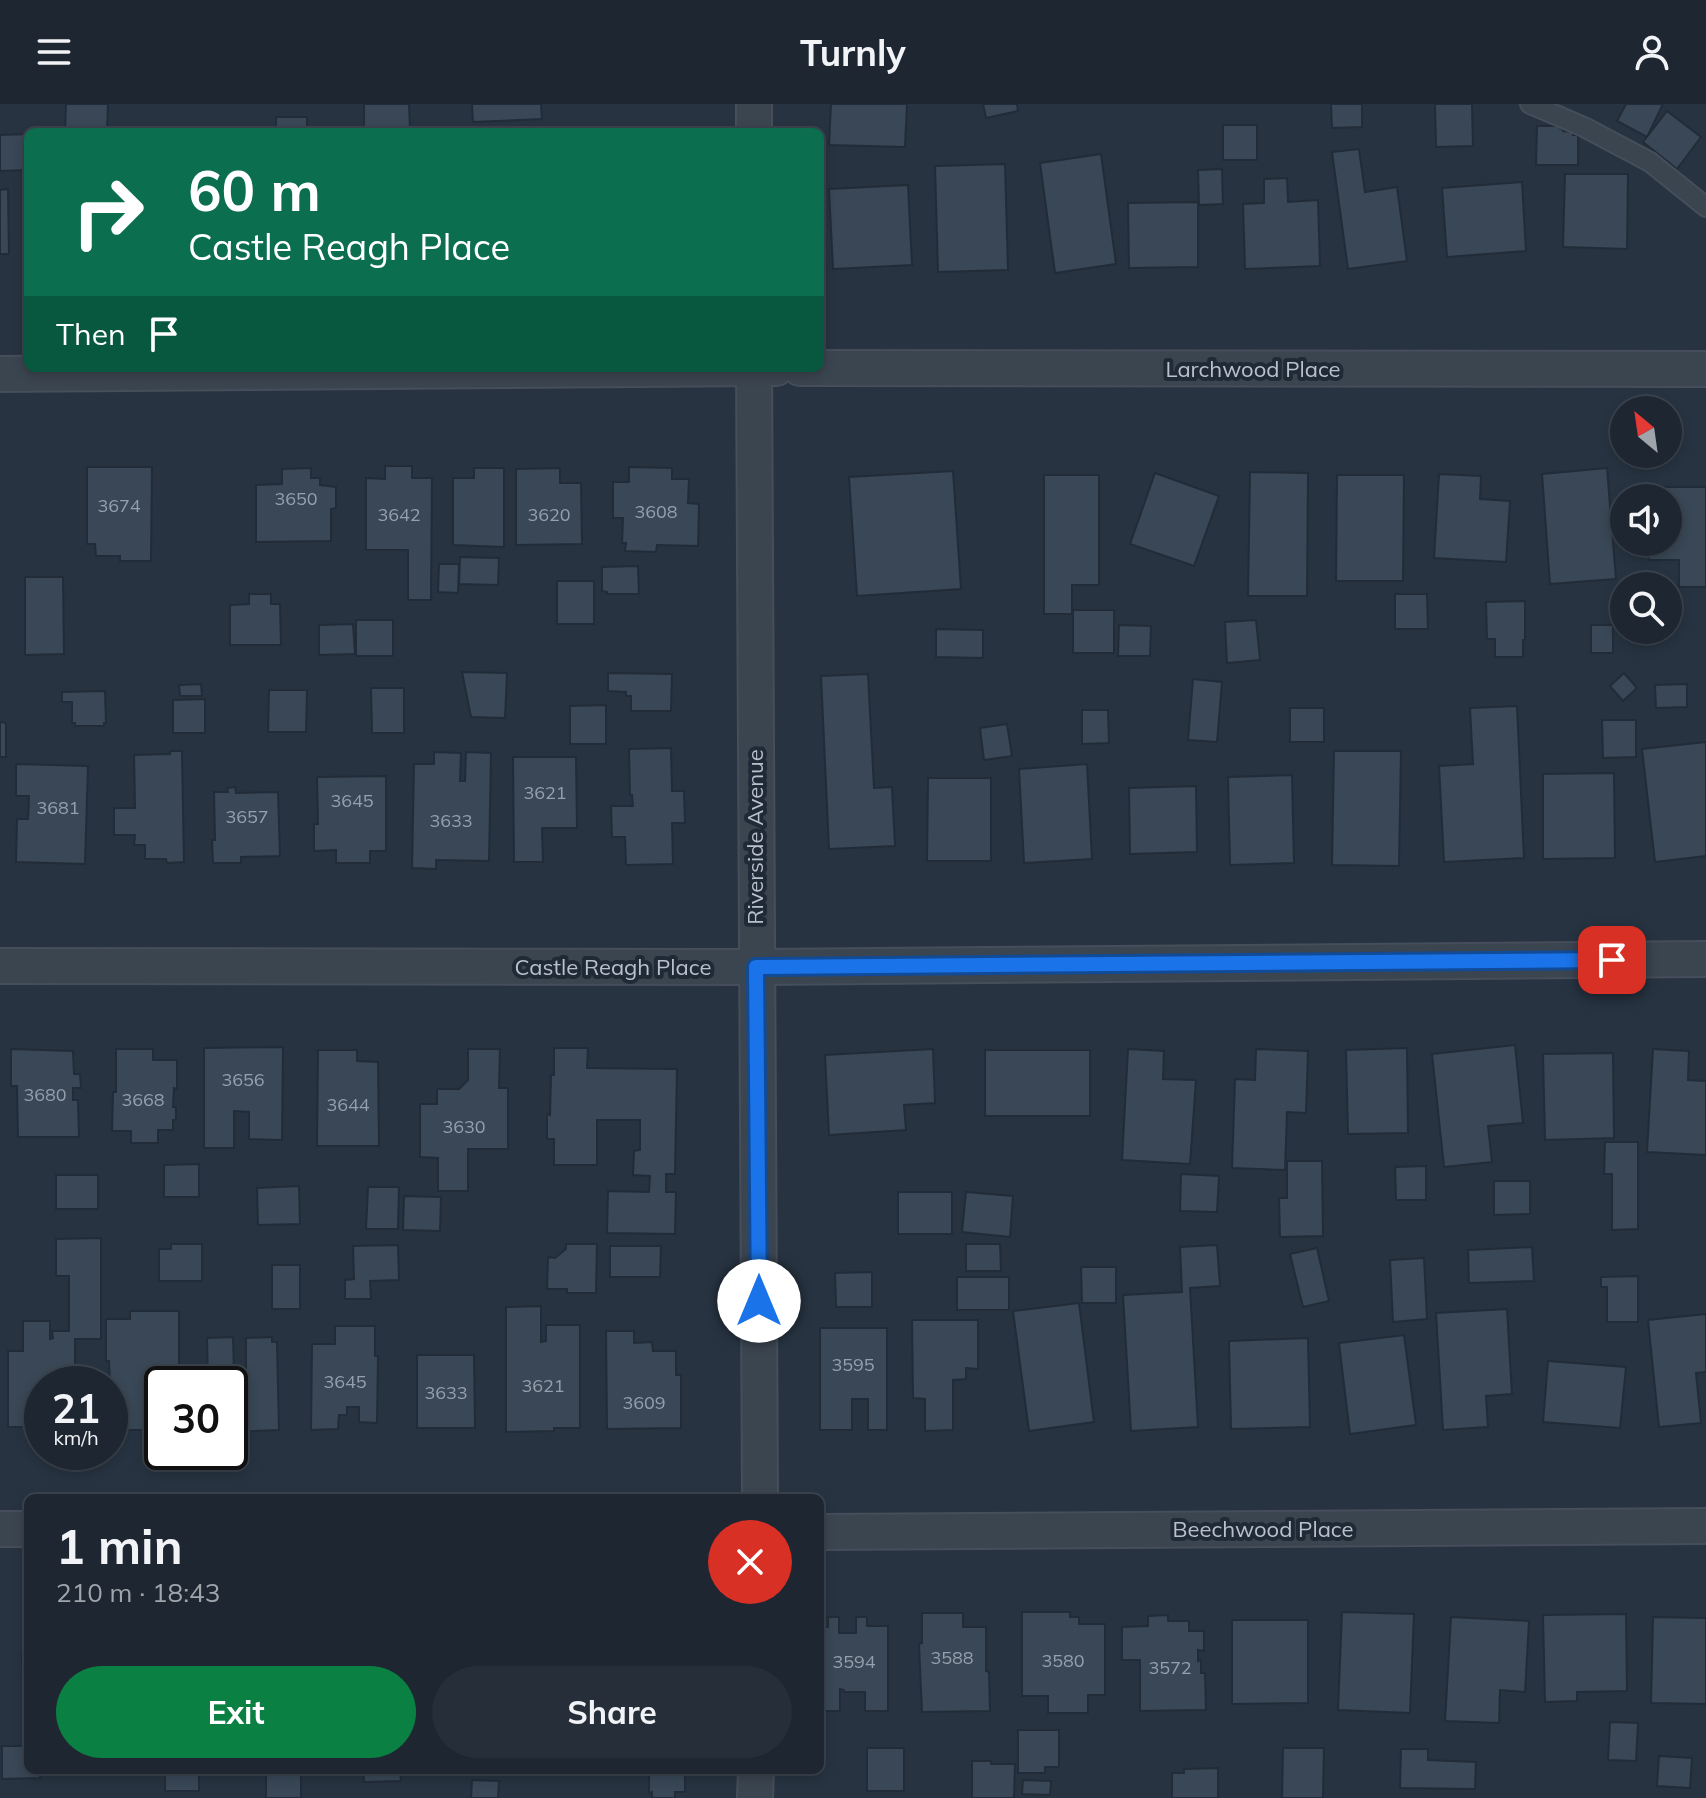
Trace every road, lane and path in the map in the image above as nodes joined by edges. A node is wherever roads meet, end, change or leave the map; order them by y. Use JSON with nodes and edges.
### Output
{"nodes":[{"id":1,"x":754,"y":104,"type":"edge"},
{"id":2,"x":1530,"y":104,"type":"edge"},
{"id":3,"x":754,"y":128,"type":"edge"},
{"id":4,"x":1706,"y":207,"type":"edge"},
{"id":5,"x":824,"y":368,"type":"edge"},
{"id":6,"x":1706,"y":369,"type":"edge"},
{"id":7,"x":251,"y":372,"type":"edge"},
{"id":8,"x":754,"y":372,"type":"edge"},
{"id":9,"x":0,"y":374,"type":"edge"},
{"id":10,"x":1706,"y":959,"type":"edge"},
{"id":11,"x":0,"y":966,"type":"edge"},
{"id":12,"x":756,"y":967,"type":"junction"},
{"id":13,"x":760,"y":1494,"type":"edge"},
{"id":14,"x":1706,"y":1526,"type":"edge"},
{"id":15,"x":0,"y":1529,"type":"edge"},
{"id":16,"x":24,"y":1529,"type":"edge"},
{"id":17,"x":824,"y":1532,"type":"edge"},
{"id":18,"x":756,"y":1774,"type":"edge"},
{"id":19,"x":755,"y":1798,"type":"edge"}],
"edges":[{"from":1,"to":3,"type":"street"},
{"from":2,"to":4,"type":"lane"},
{"from":5,"to":6,"type":"street","name":"Larchwood Place"},
{"from":7,"to":9,"type":"street","name":"Larchwood Place"},
{"from":8,"to":12,"type":"street","name":"Riverside Avenue"},
{"from":10,"to":12,"type":"street","name":"Castle Reagh Place"},
{"from":11,"to":12,"type":"street","name":"Castle Reagh Place"},
{"from":12,"to":13,"type":"street","name":"Riverside Avenue"},
{"from":14,"to":17,"type":"street","name":"Beechwood Place"},
{"from":15,"to":16,"type":"street"},
{"from":18,"to":19,"type":"street"}]}
